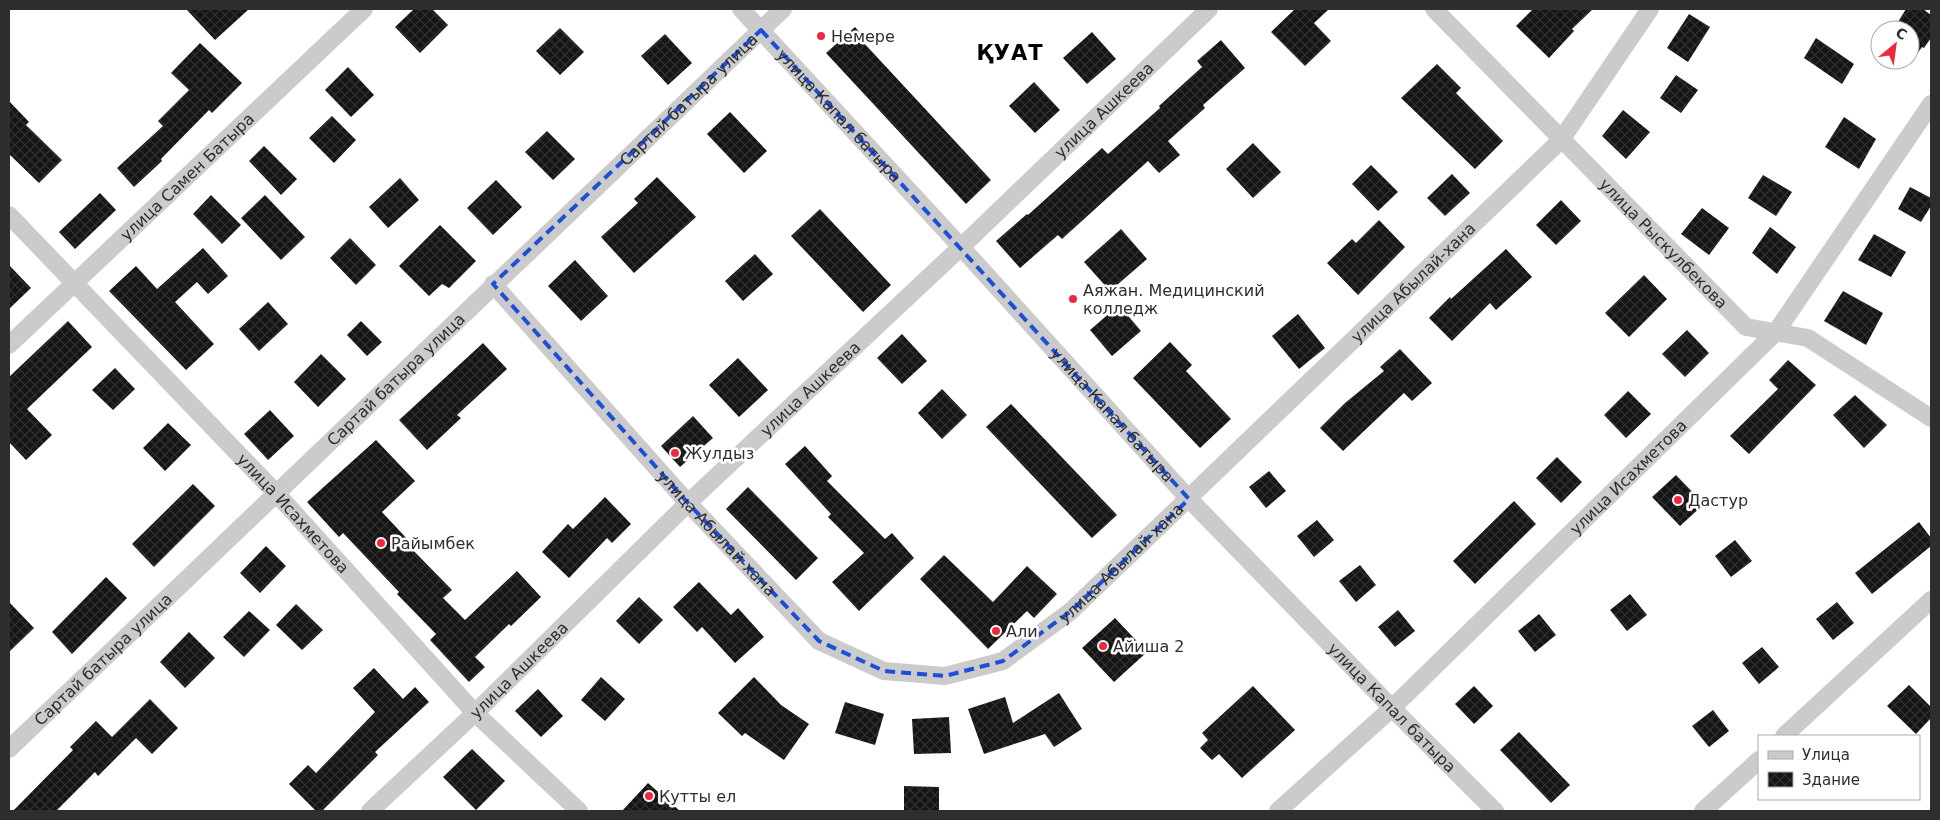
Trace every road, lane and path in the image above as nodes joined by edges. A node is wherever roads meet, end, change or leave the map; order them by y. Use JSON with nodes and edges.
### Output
{"nodes":[{"id":1,"x":364,"y":9,"type":"edge"},
{"id":2,"x":741,"y":9,"type":"edge"},
{"id":3,"x":783,"y":9,"type":"edge"},
{"id":4,"x":1209,"y":9,"type":"edge"},
{"id":5,"x":1434,"y":9,"type":"edge"},
{"id":6,"x":1650,"y":9,"type":"edge"},
{"id":7,"x":761,"y":30,"type":"junction"},
{"id":8,"x":1931,"y":104,"type":"edge"},
{"id":9,"x":1561,"y":140,"type":"junction"},
{"id":10,"x":9,"y":215,"type":"edge"},
{"id":11,"x":962,"y":247,"type":"junction"},
{"id":12,"x":74,"y":282,"type":"junction"},
{"id":13,"x":493,"y":284,"type":"junction"},
{"id":14,"x":1776,"y":332,"type":"junction"},
{"id":15,"x":9,"y":345,"type":"edge"},
{"id":16,"x":1931,"y":418,"type":"edge"},
{"id":17,"x":277,"y":494,"type":"junction"},
{"id":18,"x":1189,"y":500,"type":"junction"},
{"id":19,"x":688,"y":503,"type":"junction"},
{"id":20,"x":1931,"y":600,"type":"edge"},
{"id":21,"x":1392,"y":708,"type":"junction"},
{"id":22,"x":476,"y":712,"type":"junction"},
{"id":23,"x":1785,"y":735,"type":"edge"},
{"id":24,"x":9,"y":749,"type":"edge"},
{"id":25,"x":1758,"y":761,"type":"edge"},
{"id":26,"x":370,"y":811,"type":"edge"},
{"id":27,"x":578,"y":811,"type":"edge"},
{"id":28,"x":1278,"y":811,"type":"edge"},
{"id":29,"x":1495,"y":811,"type":"edge"},
{"id":30,"x":1703,"y":811,"type":"edge"}],
"edges":[{"from":1,"to":12,"type":"street","name":"улица Самен Батыра"},
{"from":2,"to":7,"type":"street","name":"улица Капал батыра"},
{"from":3,"to":7,"type":"street","name":"Сартай батыра улица"},
{"from":4,"to":11,"type":"street","name":"улица Ашкеева"},
{"from":5,"to":9,"type":"street","name":"улица Рыскулбекова"},
{"from":6,"to":9,"type":"street","name":"улица Абылай-хана"},
{"from":7,"to":11,"type":"street","name":"улица Капал батыра"},
{"from":7,"to":13,"type":"street","name":"Сартай батыра улица"},
{"from":8,"to":14,"type":"street","name":"улица Исахметова"},
{"from":9,"to":14,"type":"street","name":"улица Рыскулбекова"},
{"from":9,"to":18,"type":"street","name":"улица Абылай-хана"},
{"from":10,"to":12,"type":"street","name":"улица Исахметова"},
{"from":11,"to":18,"type":"street","name":"улица Капал батыра"},
{"from":11,"to":19,"type":"street","name":"улица Ашкеева"},
{"from":12,"to":15,"type":"street","name":"улица Самен Батыра"},
{"from":12,"to":17,"type":"street","name":"улица Исахметова"},
{"from":13,"to":17,"type":"street","name":"Сартай батыра улица"},
{"from":13,"to":19,"type":"street","name":"улица Абылай-хана"},
{"from":14,"to":16,"type":"street","name":"улица Рыскулбекова"},
{"from":14,"to":21,"type":"street","name":"улица Исахметова"},
{"from":17,"to":22,"type":"street","name":"улица Исахметова"},
{"from":17,"to":24,"type":"street","name":"Сартай батыра улица"},
{"from":18,"to":19,"type":"street","name":"улица Абылай-хана"},
{"from":18,"to":21,"type":"street","name":"улица Капал батыра"},
{"from":19,"to":22,"type":"street","name":"улица Ашкеева"},
{"from":20,"to":23,"type":"street"},
{"from":21,"to":28,"type":"street","name":"улица Исахметова"},
{"from":21,"to":29,"type":"street","name":"улица Капал батыра"},
{"from":22,"to":26,"type":"street","name":"улица Ашкеева"},
{"from":22,"to":27,"type":"street","name":"улица Исахметова"},
{"from":25,"to":30,"type":"street"}]}
